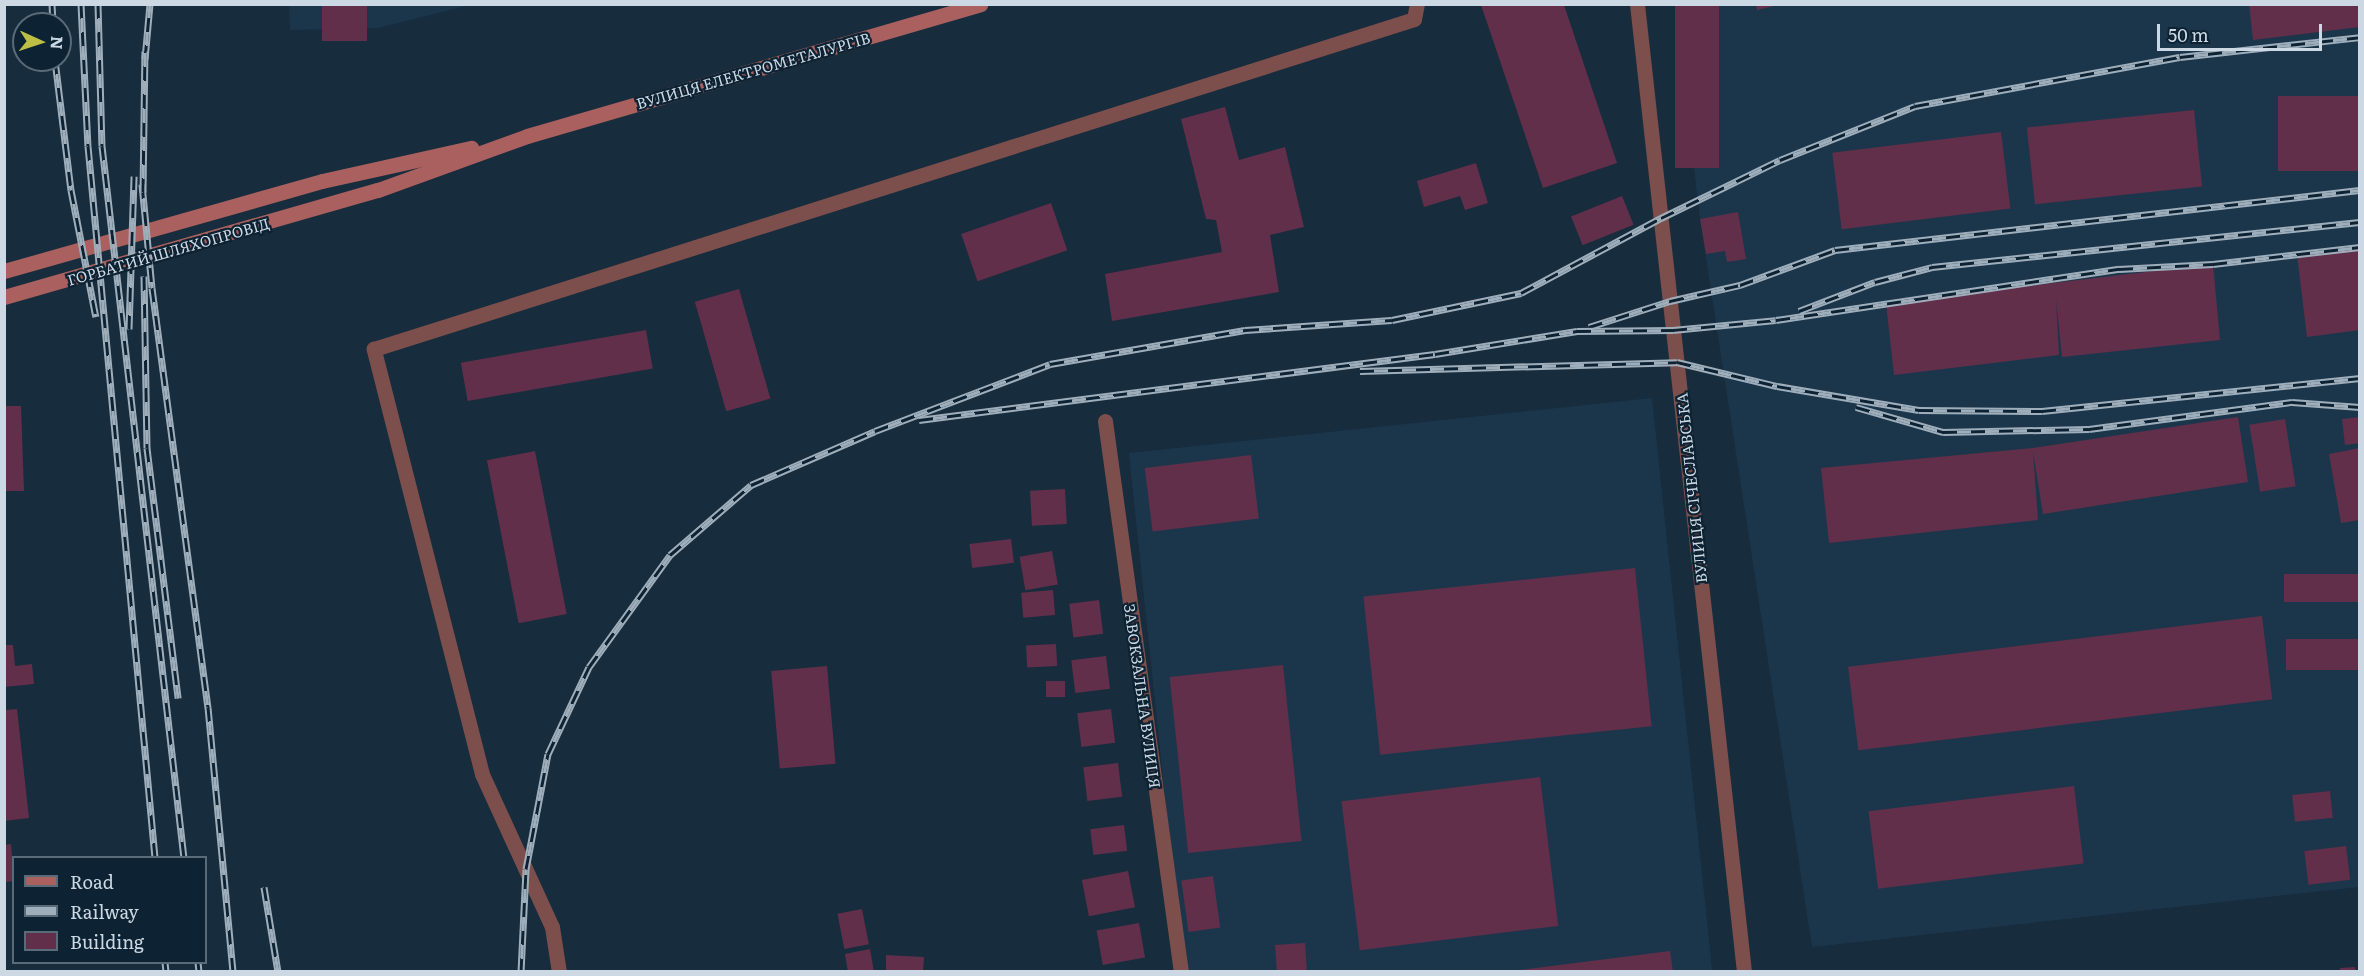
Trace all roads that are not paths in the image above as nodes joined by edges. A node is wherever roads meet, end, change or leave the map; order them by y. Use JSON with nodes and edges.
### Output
{"nodes":[{"id":1,"x":980,"y":4,"type":"edge"},
{"id":2,"x":1417,"y":4,"type":"edge"},
{"id":3,"x":1637,"y":4,"type":"edge"},
{"id":4,"x":527,"y":136,"type":"junction"},
{"id":5,"x":4,"y":271,"type":"edge"},
{"id":6,"x":4,"y":297,"type":"edge"},
{"id":7,"x":1105,"y":421,"type":"dead end"},
{"id":8,"x":559,"y":972,"type":"edge"},
{"id":9,"x":1182,"y":972,"type":"edge"},
{"id":10,"x":1744,"y":972,"type":"edge"}],
"edges":[{"from":1,"to":4,"type":"main road","name":"ВУЛИЦЯ ЕЛЕКТРОМЕТАЛУРГІВ"},
{"from":2,"to":8,"type":"street"},
{"from":3,"to":10,"type":"street","name":"ВУЛИЦЯ СІЧЕСЛАВСЬКА"},
{"from":4,"to":5,"type":"main road","name":"ГОРБАТИЙ ШЛЯХОПРОВІД"},
{"from":4,"to":6,"type":"main road","name":"ГОРБАТИЙ ШЛЯХОПРОВІД"},
{"from":7,"to":9,"type":"street","name":"ЗАВОКЗАЛЬНА ВУЛИЦЯ"}]}
